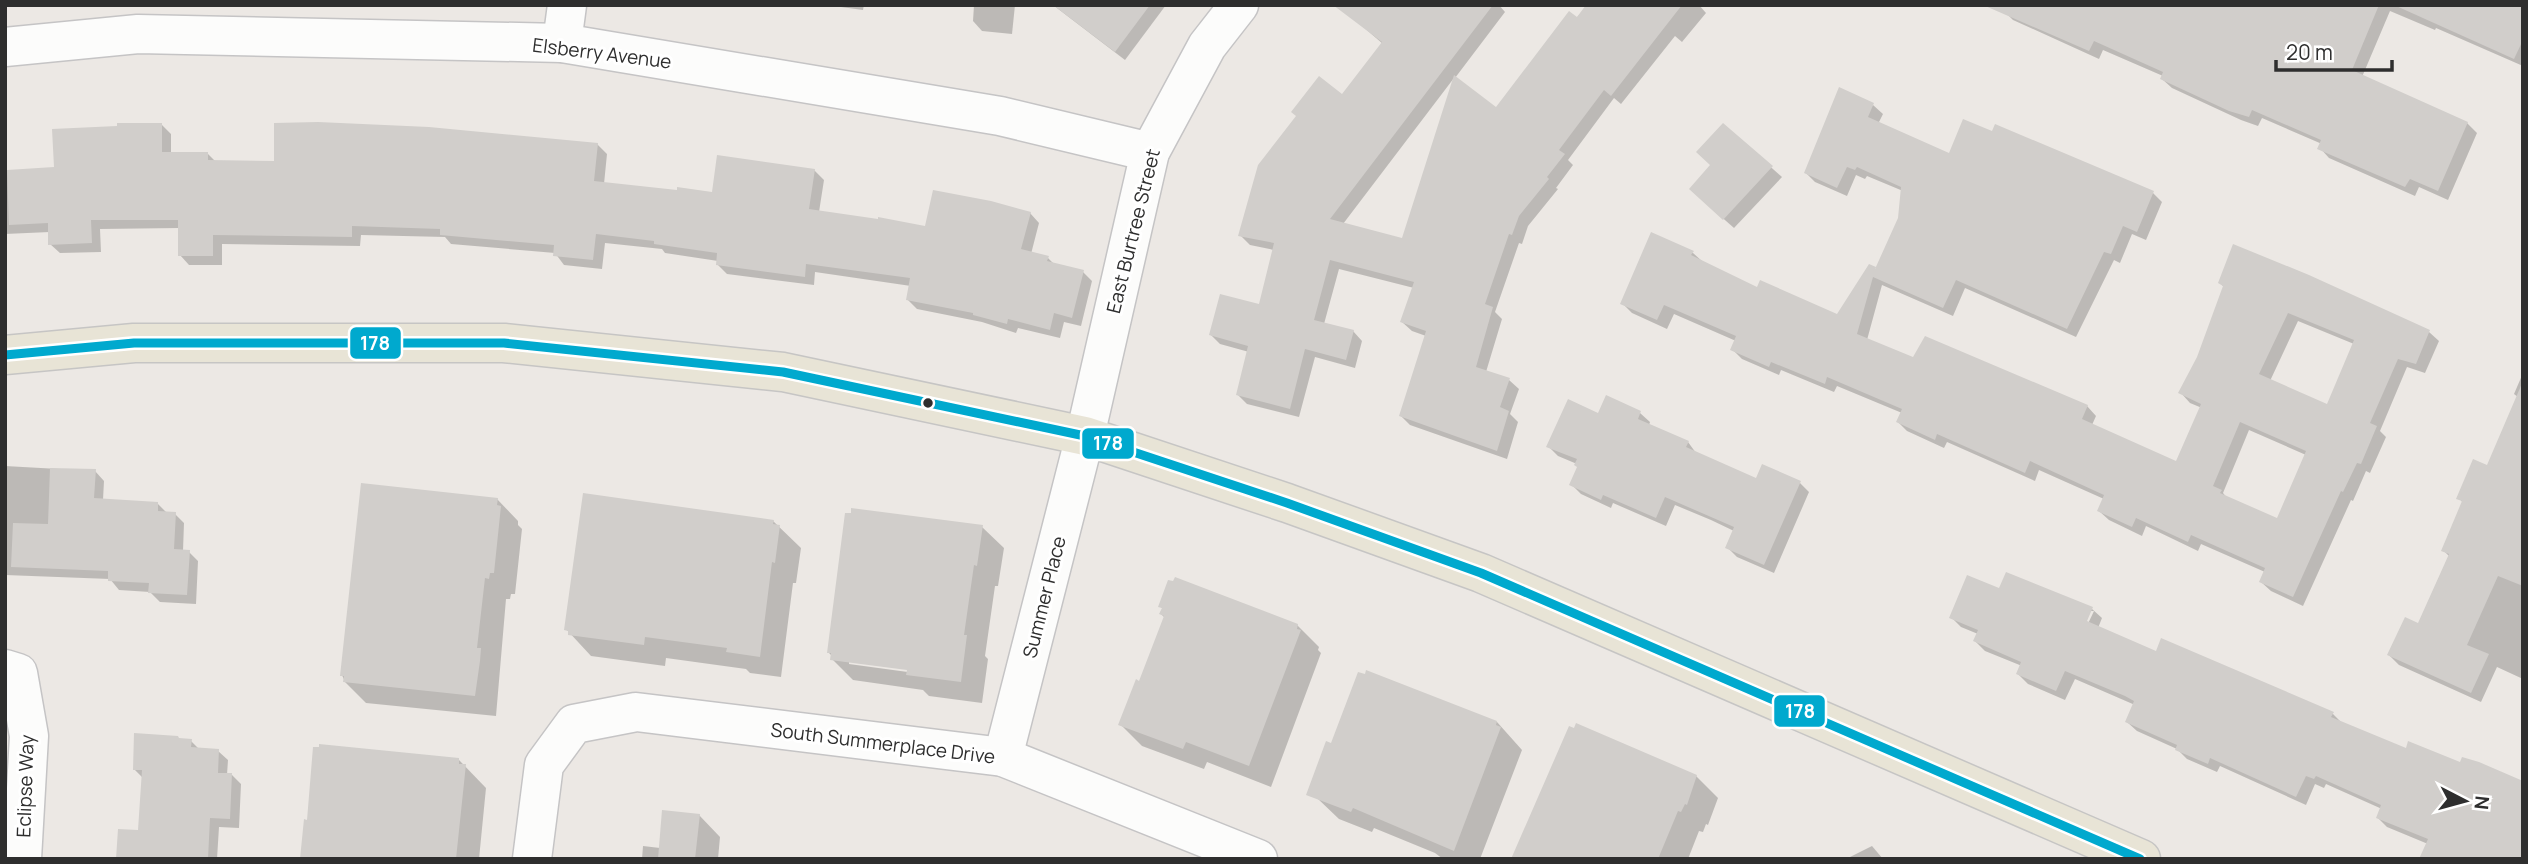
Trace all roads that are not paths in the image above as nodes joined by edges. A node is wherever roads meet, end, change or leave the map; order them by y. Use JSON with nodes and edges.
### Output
{"nodes":[{"id":1,"x":566,"y":5,"type":"edge"},
{"id":2,"x":1239,"y":5,"type":"edge"},
{"id":3,"x":138,"y":20,"type":"edge"},
{"id":4,"x":562,"y":43,"type":"junction"},
{"id":5,"x":5,"y":47,"type":"edge"},
{"id":6,"x":1150,"y":152,"type":"junction"},
{"id":7,"x":5,"y":355,"type":"edge"},
{"id":8,"x":1085,"y":436,"type":"junction"},
{"id":9,"x":12,"y":671,"type":"edge"},
{"id":10,"x":1003,"y":757,"type":"junction"},
{"id":11,"x":22,"y":859,"type":"edge"},
{"id":12,"x":532,"y":859,"type":"edge"},
{"id":13,"x":1258,"y":859,"type":"edge"},
{"id":14,"x":2141,"y":859,"type":"edge"}],
"edges":[{"from":1,"to":4,"type":"street"},
{"from":2,"to":6,"type":"street","name":"East Burtree Street"},
{"from":3,"to":4,"type":"street","name":"Elsberry Avenue"},
{"from":3,"to":5,"type":"street","name":"Elsberry Avenue"},
{"from":4,"to":6,"type":"street","name":"Elsberry Avenue"},
{"from":6,"to":8,"type":"street","name":"East Burtree Street"},
{"from":7,"to":8,"type":"main road"},
{"from":8,"to":10,"type":"street","name":"Summer Place"},
{"from":8,"to":14,"type":"main road"},
{"from":9,"to":11,"type":"street","name":"Eclipse Way"},
{"from":10,"to":12,"type":"street","name":"South Summerplace Drive"},
{"from":10,"to":13,"type":"street","name":"South Summerplace Drive"}]}
